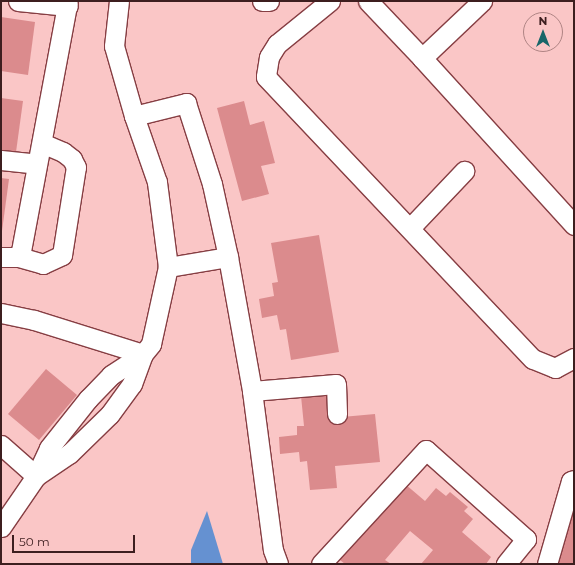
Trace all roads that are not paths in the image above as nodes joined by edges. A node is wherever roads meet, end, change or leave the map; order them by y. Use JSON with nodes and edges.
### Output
{"nodes":[{"id":1,"x":18,"y":1,"type":"edge"},
{"id":2,"x":119,"y":1,"type":"edge"},
{"id":3,"x":262,"y":1,"type":"edge"},
{"id":4,"x":268,"y":1,"type":"edge"},
{"id":5,"x":330,"y":1,"type":"edge"},
{"id":6,"x":368,"y":1,"type":"edge"},
{"id":7,"x":482,"y":1,"type":"edge"},
{"id":8,"x":68,"y":3,"type":"edge"},
{"id":9,"x":422,"y":58,"type":"junction"},
{"id":10,"x":134,"y":116,"type":"junction"},
{"id":11,"x":42,"y":143,"type":"junction"},
{"id":12,"x":1,"y":160,"type":"edge"},
{"id":13,"x":37,"y":164,"type":"junction"},
{"id":14,"x":464,"y":171,"type":"dead end"},
{"id":15,"x":574,"y":225,"type":"edge"},
{"id":16,"x":410,"y":228,"type":"junction"},
{"id":17,"x":10,"y":257,"type":"edge"},
{"id":18,"x":228,"y":257,"type":"junction"},
{"id":19,"x":168,"y":267,"type":"junction"},
{"id":20,"x":1,"y":313,"type":"edge"},
{"id":21,"x":143,"y":354,"type":"junction"},
{"id":22,"x":574,"y":358,"type":"edge"},
{"id":23,"x":252,"y":391,"type":"junction"},
{"id":24,"x":337,"y":414,"type":"dead end"},
{"id":25,"x":1,"y":445,"type":"edge"},
{"id":26,"x":36,"y":476,"type":"junction"},
{"id":27,"x":574,"y":480,"type":"edge"},
{"id":28,"x":1,"y":525,"type":"edge"},
{"id":29,"x":278,"y":564,"type":"edge"},
{"id":30,"x":321,"y":564,"type":"edge"},
{"id":31,"x":506,"y":564,"type":"edge"},
{"id":32,"x":547,"y":564,"type":"edge"}],
"edges":[{"from":1,"to":8,"type":"street"},
{"from":2,"to":10,"type":"street"},
{"from":3,"to":4,"type":"street"},
{"from":5,"to":16,"type":"street"},
{"from":6,"to":9,"type":"street"},
{"from":7,"to":9,"type":"street"},
{"from":8,"to":11,"type":"street"},
{"from":9,"to":15,"type":"street"},
{"from":10,"to":18,"type":"street"},
{"from":10,"to":19,"type":"street"},
{"from":11,"to":13,"type":"street"},
{"from":11,"to":17,"type":"street"},
{"from":12,"to":13,"type":"street"},
{"from":13,"to":17,"type":"street"},
{"from":14,"to":16,"type":"street"},
{"from":16,"to":22,"type":"street"},
{"from":18,"to":19,"type":"street"},
{"from":18,"to":23,"type":"street"},
{"from":19,"to":21,"type":"street"},
{"from":20,"to":21,"type":"street"},
{"from":21,"to":26,"type":"street"},
{"from":21,"to":26,"type":"street"},
{"from":23,"to":24,"type":"street"},
{"from":23,"to":29,"type":"street"},
{"from":25,"to":26,"type":"street"},
{"from":26,"to":28,"type":"street"},
{"from":27,"to":32,"type":"street"},
{"from":30,"to":31,"type":"street"}]}
